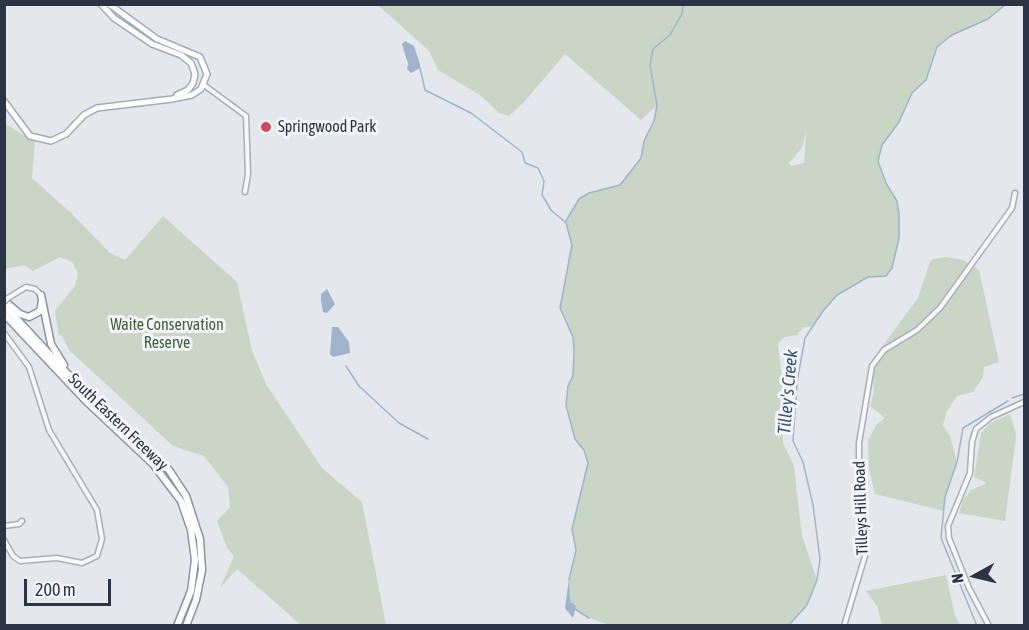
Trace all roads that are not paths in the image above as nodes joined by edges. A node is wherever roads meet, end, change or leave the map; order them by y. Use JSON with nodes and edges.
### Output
{"nodes":[{"id":1,"x":101,"y":4,"type":"edge"},
{"id":2,"x":109,"y":4,"type":"edge"},
{"id":3,"x":195,"y":80,"type":"junction"},
{"id":4,"x":204,"y":85,"type":"junction"},
{"id":5,"x":191,"y":87,"type":"junction"},
{"id":6,"x":4,"y":96,"type":"edge"},
{"id":7,"x":4,"y":101,"type":"edge"},
{"id":8,"x":245,"y":192,"type":"dead end"},
{"id":9,"x":1015,"y":193,"type":"dead end"},
{"id":10,"x":41,"y":295,"type":"junction"},
{"id":11,"x":5,"y":301,"type":"edge"},
{"id":12,"x":4,"y":314,"type":"edge"},
{"id":13,"x":4,"y":319,"type":"edge"},
{"id":14,"x":4,"y":333,"type":"edge"},
{"id":15,"x":26,"y":338,"type":"junction"},
{"id":16,"x":1024,"y":402,"type":"edge"},
{"id":17,"x":100,"y":407,"type":"junction"},
{"id":18,"x":22,"y":521,"type":"dead end"},
{"id":19,"x":4,"y":526,"type":"edge"},
{"id":20,"x":4,"y":540,"type":"edge"},
{"id":21,"x":177,"y":626,"type":"edge"},
{"id":22,"x":186,"y":626,"type":"edge"},
{"id":23,"x":844,"y":626,"type":"edge"},
{"id":24,"x":989,"y":626,"type":"edge"}],
"edges":[{"from":1,"to":3,"type":"main road"},
{"from":2,"to":4,"type":"main road"},
{"from":3,"to":4,"type":"main road"},
{"from":3,"to":5,"type":"main road"},
{"from":4,"to":5,"type":"main road"},
{"from":4,"to":7,"type":"main road"},
{"from":4,"to":8,"type":"street"},
{"from":5,"to":6,"type":"main road"},
{"from":9,"to":23,"type":"street","name":"Tilleys Hill Road"},
{"from":10,"to":11,"type":"street"},
{"from":10,"to":11,"type":"highway"},
{"from":10,"to":17,"type":"highway"},
{"from":11,"to":17,"type":"highway","name":"South Eastern Freeway"},
{"from":12,"to":15,"type":"highway","name":"South Eastern Freeway"},
{"from":13,"to":15,"type":"highway"},
{"from":14,"to":20,"type":"street"},
{"from":15,"to":21,"type":"highway","name":"South Eastern Freeway"},
{"from":16,"to":24,"type":"street"},
{"from":17,"to":22,"type":"highway","name":"South Eastern Freeway"},
{"from":18,"to":19,"type":"street"}]}
